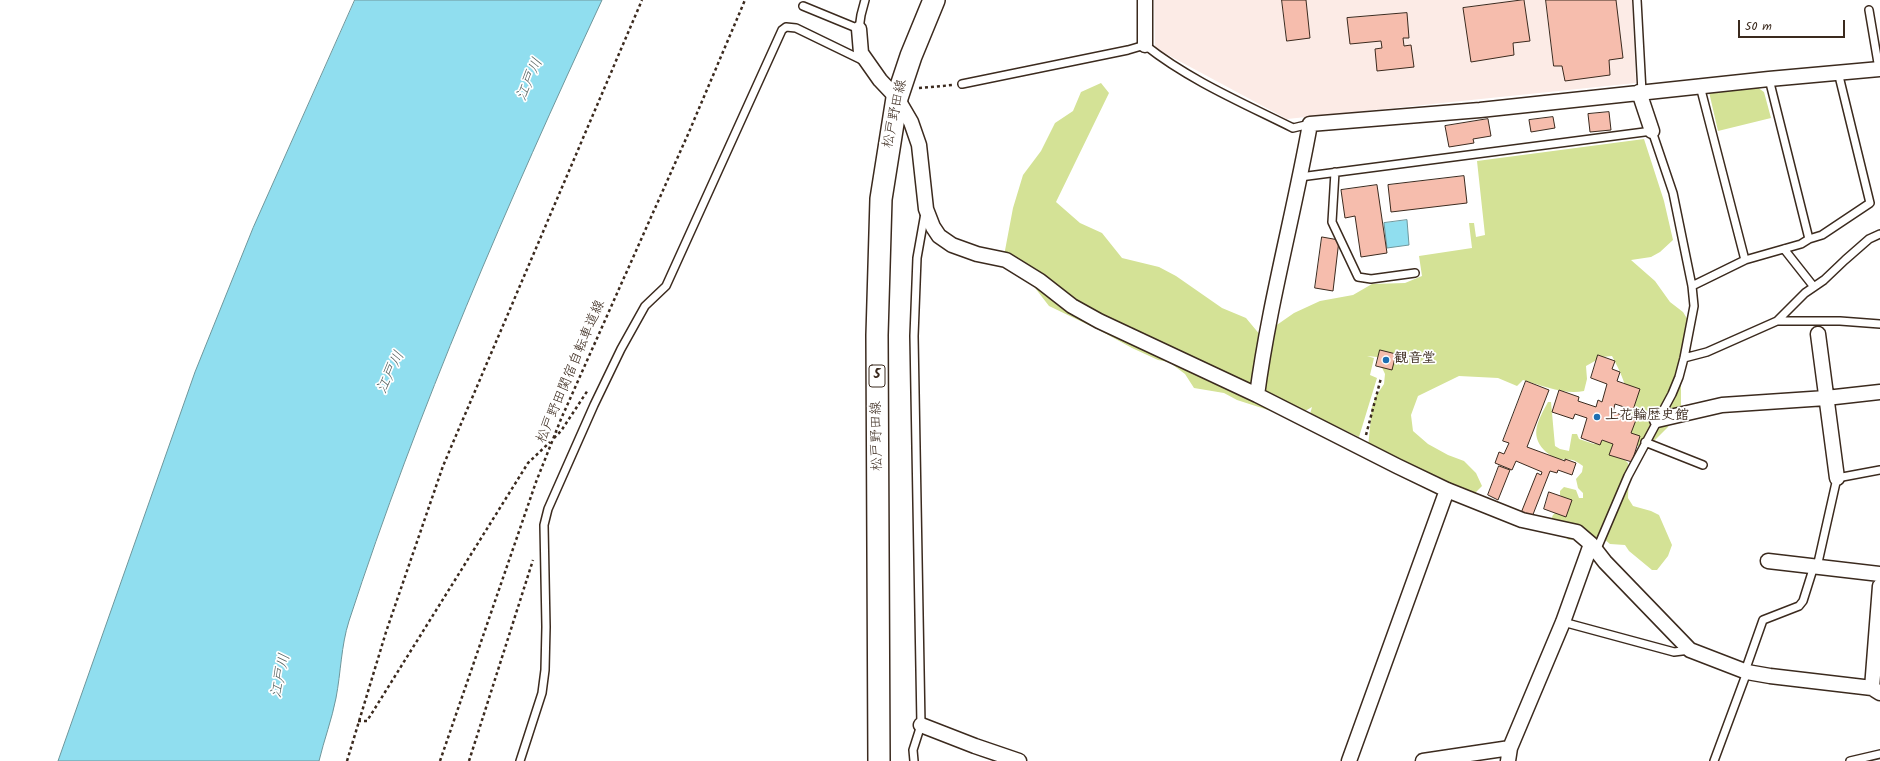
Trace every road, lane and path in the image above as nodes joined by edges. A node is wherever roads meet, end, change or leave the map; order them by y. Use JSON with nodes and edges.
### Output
{"nodes":[{"id":1,"x":642,"y":0,"type":"edge"},
{"id":2,"x":745,"y":0,"type":"edge"},
{"id":3,"x":865,"y":0,"type":"edge"},
{"id":4,"x":934,"y":0,"type":"edge"},
{"id":5,"x":1145,"y":0,"type":"edge"},
{"id":6,"x":1637,"y":0,"type":"edge"},
{"id":7,"x":802,"y":6,"type":"dead end"},
{"id":8,"x":1869,"y":10,"type":"dead end"},
{"id":9,"x":859,"y":29,"type":"junction"},
{"id":10,"x":1145,"y":44,"type":"junction"},
{"id":11,"x":868,"y":63,"type":"junction"},
{"id":12,"x":1880,"y":69,"type":"edge"},
{"id":13,"x":1838,"y":72,"type":"junction"},
{"id":14,"x":1769,"y":78,"type":"junction"},
{"id":15,"x":962,"y":84,"type":"joint"},
{"id":16,"x":1700,"y":86,"type":"junction"},
{"id":17,"x":919,"y":88,"type":"dead end"},
{"id":18,"x":1640,"y":92,"type":"junction"},
{"id":19,"x":896,"y":98,"type":"junction"},
{"id":20,"x":1310,"y":124,"type":"junction"},
{"id":21,"x":1652,"y":131,"type":"junction"},
{"id":22,"x":1335,"y":172,"type":"junction"},
{"id":23,"x":1300,"y":177,"type":"junction"},
{"id":24,"x":926,"y":209,"type":"junction"},
{"id":25,"x":1880,"y":234,"type":"edge"},
{"id":26,"x":1809,"y":239,"type":"junction"},
{"id":27,"x":1784,"y":249,"type":"junction"},
{"id":28,"x":1745,"y":260,"type":"junction"},
{"id":29,"x":1415,"y":273,"type":"dead end"},
{"id":30,"x":1692,"y":286,"type":"junction"},
{"id":31,"x":1814,"y":287,"type":"junction"},
{"id":32,"x":1777,"y":321,"type":"junction"},
{"id":33,"x":1880,"y":324,"type":"edge"},
{"id":34,"x":1818,"y":334,"type":"dead end"},
{"id":35,"x":1684,"y":358,"type":"junction"},
{"id":36,"x":1382,"y":378,"type":"dead end"},
{"id":37,"x":590,"y":387,"type":"dead end"},
{"id":38,"x":1880,"y":392,"type":"edge"},
{"id":39,"x":1257,"y":396,"type":"junction"},
{"id":40,"x":1826,"y":398,"type":"junction"},
{"id":41,"x":1657,"y":420,"type":"junction"},
{"id":42,"x":552,"y":440,"type":"junction"},
{"id":43,"x":1646,"y":442,"type":"junction"},
{"id":44,"x":1363,"y":449,"type":"junction"},
{"id":45,"x":1703,"y":465,"type":"dead end"},
{"id":46,"x":1880,"y":470,"type":"edge"},
{"id":47,"x":1837,"y":478,"type":"junction"},
{"id":48,"x":1447,"y":490,"type":"junction"},
{"id":49,"x":1594,"y":547,"type":"junction"},
{"id":50,"x":535,"y":554,"type":"dead end"},
{"id":51,"x":1768,"y":562,"type":"dead end"},
{"id":52,"x":1816,"y":567,"type":"junction"},
{"id":53,"x":1880,"y":574,"type":"edge"},
{"id":54,"x":1880,"y":586,"type":"edge"},
{"id":55,"x":1563,"y":622,"type":"junction"},
{"id":56,"x":1690,"y":650,"type":"junction"},
{"id":57,"x":1746,"y":671,"type":"junction"},
{"id":58,"x":1877,"y":689,"type":"edge"},
{"id":59,"x":358,"y":721,"type":"junction"},
{"id":60,"x":921,"y":725,"type":"junction"},
{"id":61,"x":1509,"y":754,"type":"edge"},
{"id":62,"x":1880,"y":754,"type":"edge"},
{"id":63,"x":347,"y":761,"type":"edge"},
{"id":64,"x":440,"y":761,"type":"edge"},
{"id":65,"x":469,"y":761,"type":"edge"},
{"id":66,"x":520,"y":761,"type":"edge"},
{"id":67,"x":879,"y":761,"type":"edge"},
{"id":68,"x":914,"y":761,"type":"edge"},
{"id":69,"x":1019,"y":761,"type":"edge"},
{"id":70,"x":1349,"y":761,"type":"edge"},
{"id":71,"x":1423,"y":761,"type":"edge"},
{"id":72,"x":1714,"y":761,"type":"edge"},
{"id":73,"x":1850,"y":761,"type":"edge"}],
"edges":[{"from":1,"to":59,"type":"path"},
{"from":2,"to":42,"type":"path","name":"松戸野田関宿自転車道線"},
{"from":3,"to":9,"type":"lane"},
{"from":4,"to":19,"type":"main road","name":"松戸野田線","number":"5"},
{"from":5,"to":10,"type":"street"},
{"from":6,"to":18,"type":"lane"},
{"from":7,"to":9,"type":"lane"},
{"from":8,"to":12,"type":"lane"},
{"from":9,"to":11,"type":"street"},
{"from":10,"to":15,"type":"lane"},
{"from":10,"to":20,"type":"lane"},
{"from":11,"to":19,"type":"street"},
{"from":11,"to":66,"type":"lane"},
{"from":12,"to":13,"type":"street"},
{"from":13,"to":14,"type":"street"},
{"from":13,"to":26,"type":"lane"},
{"from":14,"to":16,"type":"street"},
{"from":14,"to":26,"type":"lane"},
{"from":15,"to":17,"type":"path"},
{"from":16,"to":18,"type":"street"},
{"from":16,"to":28,"type":"lane"},
{"from":18,"to":20,"type":"street"},
{"from":18,"to":21,"type":"street"},
{"from":19,"to":24,"type":"street"},
{"from":19,"to":67,"type":"main road","name":"松戸野田線","number":"5"},
{"from":20,"to":23,"type":"street"},
{"from":21,"to":22,"type":"lane"},
{"from":21,"to":30,"type":"lane"},
{"from":22,"to":23,"type":"lane"},
{"from":22,"to":29,"type":"lane"},
{"from":23,"to":39,"type":"street"},
{"from":24,"to":39,"type":"street"},
{"from":24,"to":60,"type":"lane"},
{"from":25,"to":31,"type":"lane"},
{"from":26,"to":27,"type":"lane"},
{"from":27,"to":28,"type":"lane"},
{"from":27,"to":31,"type":"lane"},
{"from":28,"to":30,"type":"lane"},
{"from":30,"to":35,"type":"lane"},
{"from":31,"to":32,"type":"lane"},
{"from":32,"to":33,"type":"lane"},
{"from":32,"to":35,"type":"lane"},
{"from":34,"to":40,"type":"street"},
{"from":35,"to":41,"type":"lane"},
{"from":36,"to":44,"type":"path"},
{"from":37,"to":42,"type":"path"},
{"from":38,"to":40,"type":"street"},
{"from":39,"to":44,"type":"street"},
{"from":40,"to":41,"type":"street"},
{"from":40,"to":47,"type":"street"},
{"from":41,"to":43,"type":"lane"},
{"from":42,"to":59,"type":"path"},
{"from":42,"to":64,"type":"path","name":"松戸野田関宿自転車道線"},
{"from":43,"to":45,"type":"lane"},
{"from":43,"to":49,"type":"lane"},
{"from":44,"to":48,"type":"street"},
{"from":46,"to":47,"type":"lane"},
{"from":47,"to":52,"type":"lane"},
{"from":48,"to":49,"type":"street"},
{"from":48,"to":70,"type":"street"},
{"from":49,"to":55,"type":"street"},
{"from":49,"to":56,"type":"street"},
{"from":50,"to":65,"type":"path"},
{"from":51,"to":52,"type":"street"},
{"from":52,"to":53,"type":"street"},
{"from":52,"to":57,"type":"lane"},
{"from":54,"to":58,"type":"street"},
{"from":55,"to":56,"type":"lane"},
{"from":55,"to":61,"type":"street"},
{"from":56,"to":57,"type":"street"},
{"from":57,"to":58,"type":"street"},
{"from":57,"to":72,"type":"lane"},
{"from":59,"to":63,"type":"path"},
{"from":60,"to":68,"type":"lane"},
{"from":60,"to":69,"type":"street"},
{"from":61,"to":71,"type":"street"},
{"from":62,"to":73,"type":"lane"}]}
